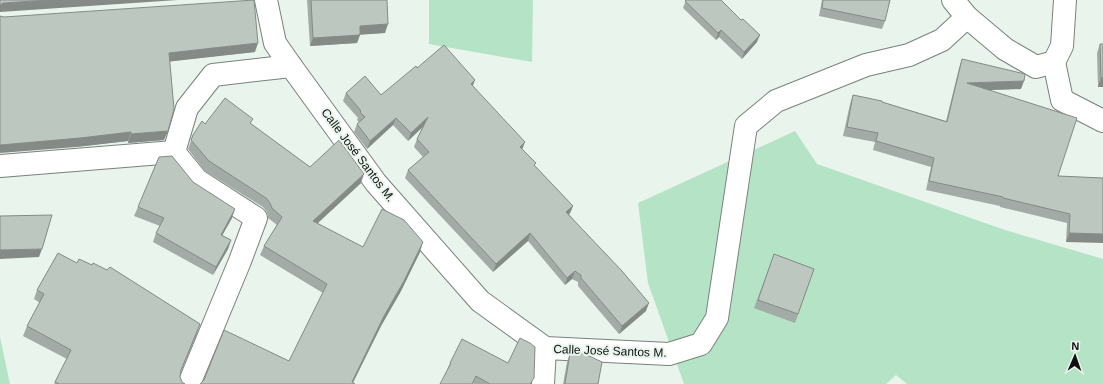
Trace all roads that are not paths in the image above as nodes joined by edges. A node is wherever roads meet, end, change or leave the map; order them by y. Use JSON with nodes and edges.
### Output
{"nodes":[{"id":1,"x":266,"y":0,"type":"edge"},
{"id":2,"x":953,"y":0,"type":"edge"},
{"id":3,"x":1065,"y":0,"type":"edge"},
{"id":4,"x":967,"y":17,"type":"junction"},
{"id":5,"x":1054,"y":62,"type":"junction"},
{"id":6,"x":291,"y":66,"type":"junction"},
{"id":7,"x":1103,"y":121,"type":"edge"},
{"id":8,"x":174,"y":152,"type":"junction"},
{"id":9,"x":0,"y":166,"type":"edge"},
{"id":10,"x":545,"y":348,"type":"junction"},
{"id":11,"x":189,"y":384,"type":"edge"},
{"id":12,"x":543,"y":384,"type":"edge"}],
"edges":[{"from":1,"to":6,"type":"street","name":"Calle José Santos M."},
{"from":2,"to":4,"type":"street"},
{"from":3,"to":5,"type":"street"},
{"from":4,"to":5,"type":"street"},
{"from":4,"to":10,"type":"street","name":"Calle José Santos M."},
{"from":5,"to":7,"type":"street"},
{"from":6,"to":8,"type":"street"},
{"from":6,"to":10,"type":"street","name":"Calle José Santos M."},
{"from":8,"to":9,"type":"street"},
{"from":8,"to":11,"type":"street"},
{"from":10,"to":12,"type":"street"}]}
